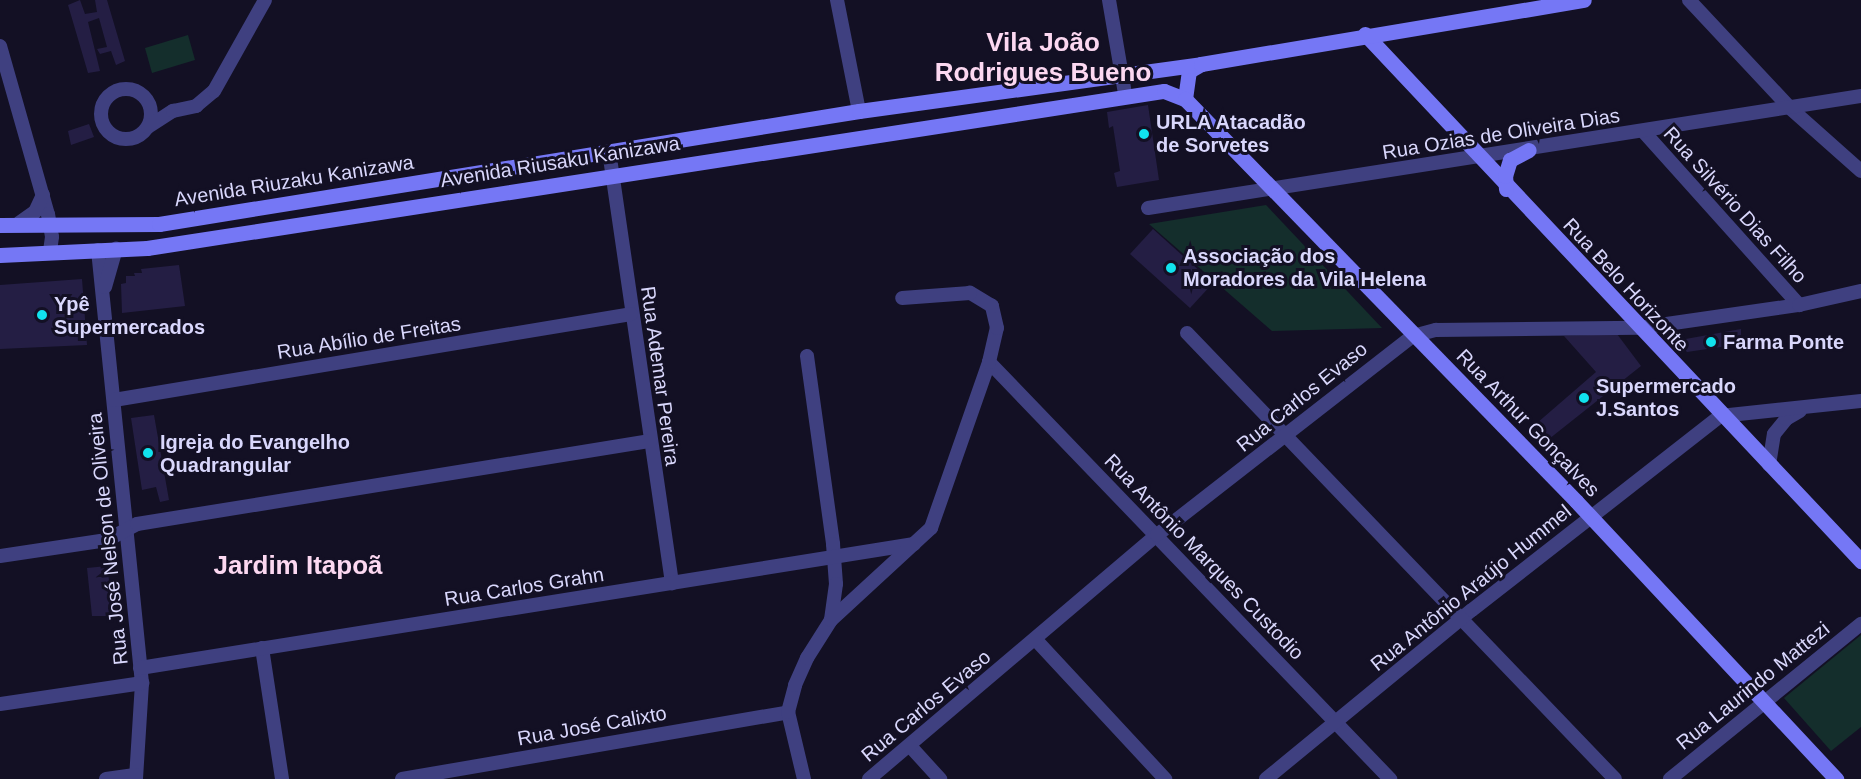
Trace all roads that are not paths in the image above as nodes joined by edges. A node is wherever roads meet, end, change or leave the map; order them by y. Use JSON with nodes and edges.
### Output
{"nodes":[{"id":1,"x":264,"y":0,"type":"edge"},
{"id":2,"x":837,"y":0,"type":"edge"},
{"id":3,"x":1109,"y":0,"type":"edge"},
{"id":4,"x":1580,"y":0,"type":"edge"},
{"id":5,"x":1689,"y":0,"type":"edge"},
{"id":6,"x":1365,"y":34,"type":"junction"},
{"id":7,"x":0,"y":46,"type":"edge"},
{"id":8,"x":1201,"y":64,"type":"junction"},
{"id":9,"x":1122,"y":73,"type":"junction"},
{"id":10,"x":4,"y":74,"type":"edge"},
{"id":11,"x":1125,"y":94,"type":"junction"},
{"id":12,"x":1861,"y":96,"type":"edge"},
{"id":13,"x":1185,"y":99,"type":"junction"},
{"id":14,"x":148,"y":103,"type":"junction"},
{"id":15,"x":1790,"y":108,"type":"junction"},
{"id":16,"x":173,"y":111,"type":"junction"},
{"id":17,"x":859,"y":111,"type":"junction"},
{"id":18,"x":148,"y":127,"type":"junction"},
{"id":19,"x":1643,"y":131,"type":"junction"},
{"id":20,"x":1529,"y":150,"type":"junction"},
{"id":21,"x":609,"y":151,"type":"junction"},
{"id":22,"x":1479,"y":159,"type":"junction"},
{"id":23,"x":1861,"y":171,"type":"edge"},
{"id":24,"x":612,"y":175,"type":"junction"},
{"id":25,"x":1268,"y":187,"type":"junction"},
{"id":26,"x":1506,"y":189,"type":"junction"},
{"id":27,"x":43,"y":195,"type":"junction"},
{"id":28,"x":1148,"y":208,"type":"dead end"},
{"id":29,"x":19,"y":223,"type":"junction"},
{"id":30,"x":50,"y":223,"type":"junction"},
{"id":31,"x":0,"y":225,"type":"edge"},
{"id":32,"x":107,"y":226,"type":"junction"},
{"id":33,"x":116,"y":249,"type":"junction"},
{"id":34,"x":98,"y":250,"type":"junction"},
{"id":35,"x":50,"y":252,"type":"junction"},
{"id":36,"x":0,"y":255,"type":"edge"},
{"id":37,"x":1861,"y":291,"type":"edge"},
{"id":38,"x":103,"y":295,"type":"junction"},
{"id":39,"x":902,"y":298,"type":"dead end"},
{"id":40,"x":1799,"y":304,"type":"junction"},
{"id":41,"x":631,"y":314,"type":"junction"},
{"id":42,"x":1639,"y":328,"type":"junction"},
{"id":43,"x":1187,"y":333,"type":"dead end"},
{"id":44,"x":1413,"y":336,"type":"junction"},
{"id":45,"x":807,"y":356,"type":"dead end"},
{"id":46,"x":989,"y":362,"type":"junction"},
{"id":47,"x":114,"y":400,"type":"junction"},
{"id":48,"x":1861,"y":401,"type":"edge"},
{"id":49,"x":1806,"y":408,"type":"junction"},
{"id":50,"x":1720,"y":417,"type":"junction"},
{"id":51,"x":1286,"y":436,"type":"junction"},
{"id":52,"x":650,"y":441,"type":"junction"},
{"id":53,"x":1769,"y":465,"type":"junction"},
{"id":54,"x":1591,"y":518,"type":"junction"},
{"id":55,"x":126,"y":532,"type":"junction"},
{"id":56,"x":1157,"y":536,"type":"junction"},
{"id":57,"x":914,"y":544,"type":"junction"},
{"id":58,"x":0,"y":556,"type":"edge"},
{"id":59,"x":834,"y":557,"type":"junction"},
{"id":60,"x":1861,"y":561,"type":"edge"},
{"id":61,"x":672,"y":583,"type":"junction"},
{"id":62,"x":1462,"y":618,"type":"junction"},
{"id":63,"x":831,"y":620,"type":"junction"},
{"id":64,"x":1861,"y":624,"type":"edge"},
{"id":65,"x":1036,"y":640,"type":"junction"},
{"id":66,"x":262,"y":648,"type":"junction"},
{"id":67,"x":140,"y":668,"type":"junction"},
{"id":68,"x":142,"y":684,"type":"junction"},
{"id":69,"x":1763,"y":702,"type":"junction"},
{"id":70,"x":0,"y":704,"type":"edge"},
{"id":71,"x":788,"y":712,"type":"junction"},
{"id":72,"x":1335,"y":722,"type":"junction"},
{"id":73,"x":910,"y":746,"type":"junction"},
{"id":74,"x":136,"y":777,"type":"edge"},
{"id":75,"x":106,"y":779,"type":"edge"},
{"id":76,"x":282,"y":779,"type":"edge"},
{"id":77,"x":402,"y":779,"type":"edge"},
{"id":78,"x":804,"y":779,"type":"edge"},
{"id":79,"x":869,"y":779,"type":"edge"},
{"id":80,"x":940,"y":779,"type":"edge"},
{"id":81,"x":1165,"y":779,"type":"edge"},
{"id":82,"x":1266,"y":779,"type":"edge"},
{"id":83,"x":1390,"y":779,"type":"edge"},
{"id":84,"x":1615,"y":779,"type":"edge"},
{"id":85,"x":1670,"y":779,"type":"edge"},
{"id":86,"x":1836,"y":779,"type":"edge"}],
"edges":[{"from":1,"to":16,"type":"street"},
{"from":2,"to":17,"type":"street"},
{"from":3,"to":9,"type":"street"},
{"from":4,"to":6,"type":"street","name":"Avenida Riuzaku Kanizawa"},
{"from":5,"to":15,"type":"street"},
{"from":6,"to":8,"type":"street","name":"Avenida Riuzaku Kanizawa"},
{"from":6,"to":22,"type":"street","name":"Rua Belo Horizonte"},
{"from":7,"to":10,"type":"street"},
{"from":8,"to":9,"type":"street","name":"Avenida Riuzaku Kanizawa"},
{"from":8,"to":13,"type":"street"},
{"from":9,"to":11,"type":"street"},
{"from":9,"to":17,"type":"street","name":"Avenida Riuzaku Kanizawa"},
{"from":10,"to":27,"type":"street"},
{"from":11,"to":13,"type":"street"},
{"from":11,"to":24,"type":"street","name":"Avenida Riusaku Kanizawa"},
{"from":12,"to":15,"type":"street","name":"Rua Ozias de Oliveira Dias"},
{"from":13,"to":25,"type":"street","name":"Rua Arthur Gonçalves"},
{"from":14,"to":16,"type":"street"},
{"from":14,"to":18,"type":"street"},
{"from":14,"to":18,"type":"street"},
{"from":15,"to":19,"type":"street","name":"Rua Ozias de Oliveira Dias"},
{"from":15,"to":23,"type":"street"},
{"from":16,"to":18,"type":"street"},
{"from":17,"to":21,"type":"street","name":"Avenida Riuzaku Kanizawa"},
{"from":19,"to":20,"type":"street","name":"Rua Ozias de Oliveira Dias"},
{"from":19,"to":40,"type":"street","name":"Rua Silvério Dias Filho"},
{"from":20,"to":22,"type":"street","name":"Rua Ozias de Oliveira Dias"},
{"from":20,"to":26,"type":"street"},
{"from":21,"to":24,"type":"street"},
{"from":21,"to":32,"type":"street","name":"Avenida Riuzaku Kanizawa"},
{"from":22,"to":25,"type":"street","name":"Rua Ozias de Oliveira Dias"},
{"from":22,"to":26,"type":"street","name":"Rua Belo Horizonte"},
{"from":24,"to":33,"type":"street","name":"Avenida Riusaku Kanizawa"},
{"from":24,"to":41,"type":"street","name":"Rua Ademar Pereira"},
{"from":25,"to":28,"type":"street","name":"Rua Ozias de Oliveira Dias"},
{"from":25,"to":44,"type":"street","name":"Rua Arthur Gonçalves"},
{"from":26,"to":42,"type":"street","name":"Rua Belo Horizonte"},
{"from":27,"to":29,"type":"street"},
{"from":27,"to":30,"type":"street"},
{"from":29,"to":30,"type":"street"},
{"from":29,"to":31,"type":"street"},
{"from":30,"to":32,"type":"street","name":"Avenida Riuzaku Kanizawa"},
{"from":30,"to":35,"type":"street"},
{"from":32,"to":33,"type":"street"},
{"from":32,"to":34,"type":"street"},
{"from":33,"to":34,"type":"street","name":"Avenida Riusaku Kanizawa"},
{"from":33,"to":38,"type":"street","name":"Rua José Nelson de Oliveira"},
{"from":34,"to":35,"type":"street","name":"Avenida Riusaku Kanizawa"},
{"from":34,"to":38,"type":"street","name":"Rua José Nelson de Oliveira"},
{"from":35,"to":36,"type":"street","name":"Avenida Riusaku Kanizawa"},
{"from":37,"to":40,"type":"street","name":"Rua Carlos Evaso"},
{"from":38,"to":47,"type":"street","name":"Rua José Nelson de Oliveira"},
{"from":39,"to":46,"type":"street"},
{"from":40,"to":42,"type":"street","name":"Rua Carlos Evaso"},
{"from":41,"to":47,"type":"street","name":"Rua Abílio de Freitas"},
{"from":41,"to":52,"type":"street","name":"Rua Ademar Pereira"},
{"from":42,"to":44,"type":"street","name":"Rua Carlos Evaso"},
{"from":42,"to":50,"type":"street","name":"Rua Belo Horizonte"},
{"from":43,"to":51,"type":"street"},
{"from":44,"to":51,"type":"street","name":"Rua Carlos Evaso"},
{"from":44,"to":54,"type":"street","name":"Rua Arthur Gonçalves"},
{"from":45,"to":59,"type":"street"},
{"from":46,"to":56,"type":"street","name":"Rua Antônio Marques Custodio"},
{"from":46,"to":57,"type":"street"},
{"from":47,"to":55,"type":"street","name":"Rua José Nelson de Oliveira"},
{"from":48,"to":49,"type":"street"},
{"from":49,"to":50,"type":"street"},
{"from":49,"to":53,"type":"street"},
{"from":50,"to":53,"type":"street","name":"Rua Belo Horizonte"},
{"from":50,"to":54,"type":"street","name":"Rua Antônio Araújo Hummel"},
{"from":51,"to":56,"type":"street","name":"Rua Carlos Evaso"},
{"from":51,"to":62,"type":"street"},
{"from":52,"to":55,"type":"street"},
{"from":52,"to":61,"type":"street","name":"Rua Ademar Pereira"},
{"from":53,"to":60,"type":"street","name":"Rua Belo Horizonte"},
{"from":54,"to":62,"type":"street","name":"Rua Antônio Araújo Hummel"},
{"from":54,"to":69,"type":"street","name":"Rua Arthur Gonçalves"},
{"from":55,"to":58,"type":"street"},
{"from":55,"to":67,"type":"street","name":"Rua José Nelson de Oliveira"},
{"from":56,"to":65,"type":"street","name":"Rua Carlos Evaso"},
{"from":56,"to":72,"type":"street","name":"Rua Antônio Marques Custodio"},
{"from":57,"to":59,"type":"street","name":"Rua Carlos Grahn"},
{"from":57,"to":63,"type":"street"},
{"from":59,"to":61,"type":"street","name":"Rua Carlos Grahn"},
{"from":59,"to":63,"type":"street"},
{"from":61,"to":66,"type":"street","name":"Rua Carlos Grahn"},
{"from":62,"to":72,"type":"street","name":"Rua Antônio Araújo Hummel"},
{"from":62,"to":84,"type":"street"},
{"from":63,"to":71,"type":"street"},
{"from":64,"to":69,"type":"street","name":"Rua Laurindo Mattezi"},
{"from":65,"to":73,"type":"street","name":"Rua Carlos Evaso"},
{"from":65,"to":81,"type":"street"},
{"from":66,"to":67,"type":"street","name":"Rua Carlos Grahn"},
{"from":66,"to":76,"type":"street"},
{"from":67,"to":68,"type":"street","name":"Rua José Nelson de Oliveira"},
{"from":68,"to":70,"type":"street"},
{"from":68,"to":74,"type":"street","name":"Rua José Nelson de Oliveira"},
{"from":69,"to":85,"type":"street","name":"Rua Laurindo Mattezi"},
{"from":69,"to":86,"type":"street","name":"Rua Arthur Gonçalves"},
{"from":71,"to":77,"type":"street","name":"Rua José Calixto"},
{"from":71,"to":78,"type":"street"},
{"from":72,"to":82,"type":"street","name":"Rua Antônio Araújo Hummel"},
{"from":72,"to":83,"type":"street","name":"Rua Antônio Marques Custodio"},
{"from":73,"to":79,"type":"street","name":"Rua Carlos Evaso"},
{"from":73,"to":80,"type":"street"},
{"from":74,"to":75,"type":"street"}]}
